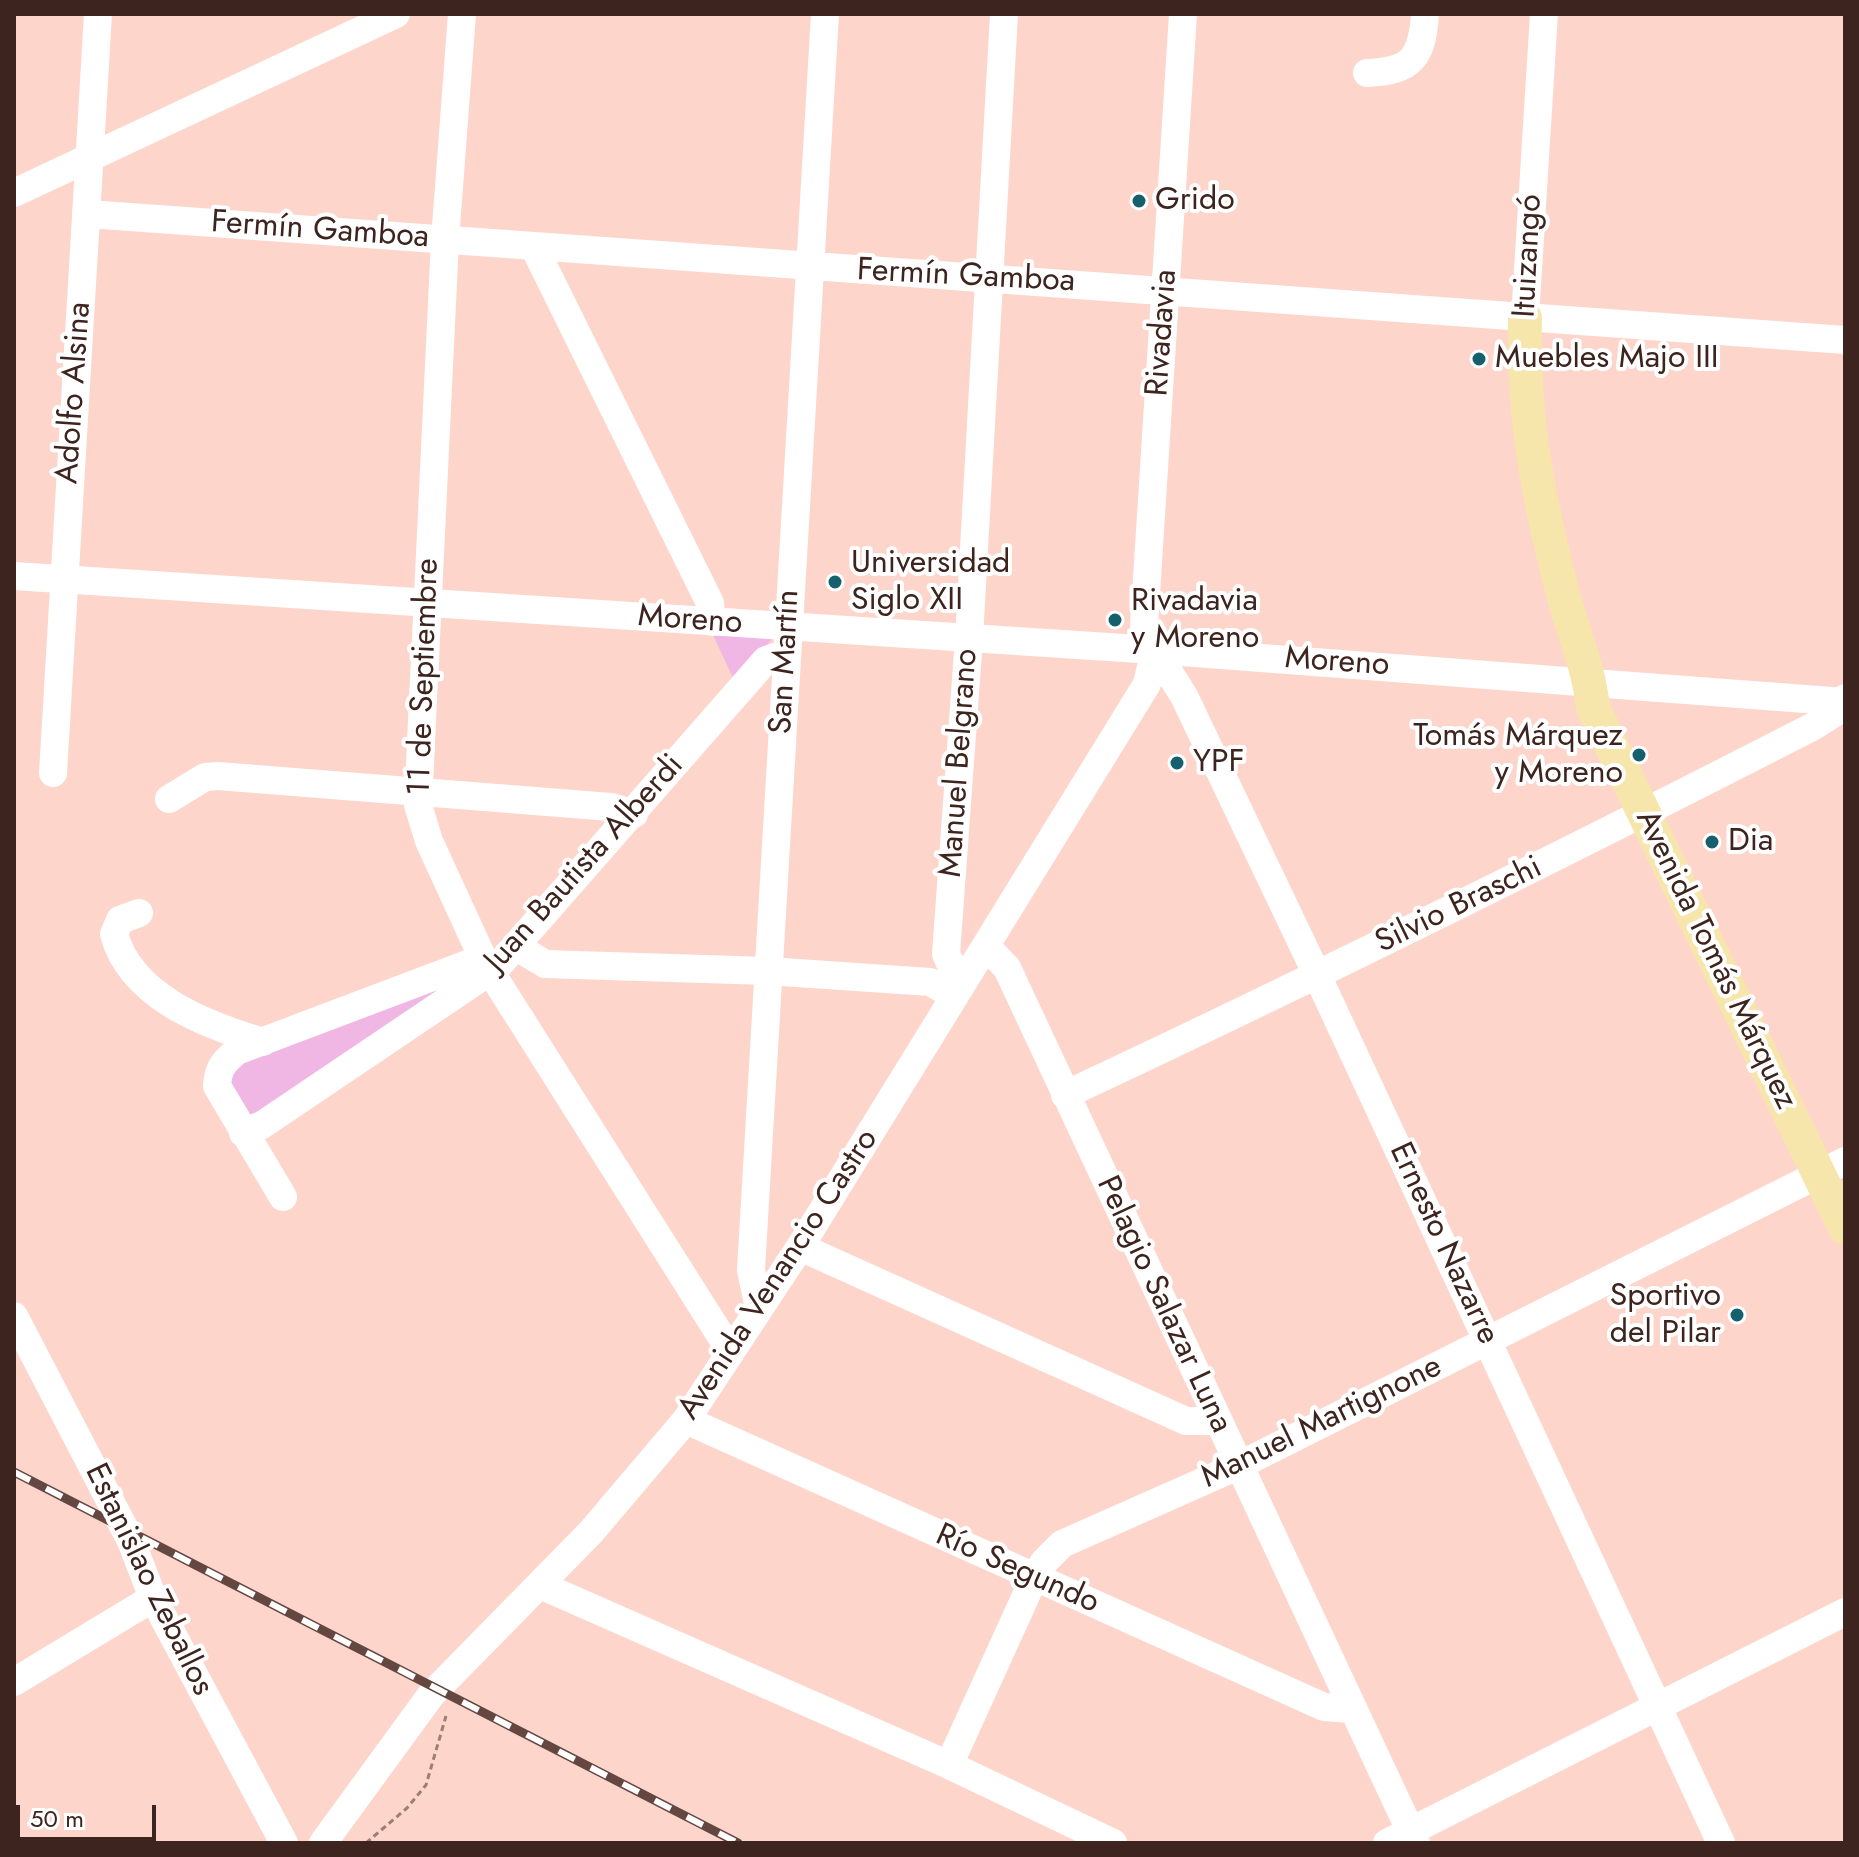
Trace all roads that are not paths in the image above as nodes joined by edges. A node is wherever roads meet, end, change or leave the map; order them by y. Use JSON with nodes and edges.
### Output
{"nodes":[{"id":1,"x":98,"y":14,"type":"edge"},
{"id":2,"x":396,"y":14,"type":"edge"},
{"id":3,"x":462,"y":14,"type":"edge"},
{"id":4,"x":825,"y":14,"type":"edge"},
{"id":5,"x":1004,"y":14,"type":"edge"},
{"id":6,"x":1183,"y":14,"type":"edge"},
{"id":7,"x":1425,"y":14,"type":"edge"},
{"id":8,"x":1544,"y":14,"type":"edge"},
{"id":9,"x":1367,"y":73,"type":"dead end"},
{"id":10,"x":90,"y":157,"type":"junction"},
{"id":11,"x":14,"y":193,"type":"edge"},
{"id":12,"x":88,"y":214,"type":"junction"},
{"id":13,"x":445,"y":240,"type":"junction"},
{"id":14,"x":534,"y":247,"type":"junction"},
{"id":15,"x":810,"y":268,"type":"junction"},
{"id":16,"x":990,"y":277,"type":"junction"},
{"id":17,"x":1167,"y":288,"type":"junction"},
{"id":18,"x":1525,"y":318,"type":"junction"},
{"id":19,"x":1845,"y":340,"type":"edge"},
{"id":20,"x":14,"y":576,"type":"edge"},
{"id":21,"x":63,"y":578,"type":"junction"},
{"id":22,"x":427,"y":606,"type":"junction"},
{"id":23,"x":712,"y":622,"type":"junction"},
{"id":24,"x":969,"y":638,"type":"junction"},
{"id":25,"x":787,"y":640,"type":"junction"},
{"id":26,"x":1155,"y":650,"type":"junction"},
{"id":27,"x":1590,"y":682,"type":"junction"},
{"id":28,"x":1845,"y":701,"type":"edge"},
{"id":29,"x":53,"y":773,"type":"dead end"},
{"id":30,"x":418,"y":790,"type":"junction"},
{"id":31,"x":169,"y":799,"type":"dead end"},
{"id":32,"x":1650,"y":811,"type":"junction"},
{"id":33,"x":634,"y":814,"type":"junction"},
{"id":34,"x":139,"y":913,"type":"dead end"},
{"id":35,"x":986,"y":946,"type":"junction"},
{"id":36,"x":517,"y":947,"type":"junction"},
{"id":37,"x":487,"y":965,"type":"junction"},
{"id":38,"x":768,"y":971,"type":"junction"},
{"id":39,"x":1318,"y":977,"type":"junction"},
{"id":40,"x":961,"y":986,"type":"junction"},
{"id":41,"x":263,"y":1042,"type":"junction"},
{"id":42,"x":1065,"y":1095,"type":"junction"},
{"id":43,"x":243,"y":1133,"type":"junction"},
{"id":44,"x":1836,"y":1172,"type":"edge"},
{"id":45,"x":283,"y":1197,"type":"dead end"},
{"id":46,"x":1845,"y":1228,"type":"edge"},
{"id":47,"x":800,"y":1247,"type":"junction"},
{"id":48,"x":759,"y":1308,"type":"junction"},
{"id":49,"x":14,"y":1316,"type":"edge"},
{"id":50,"x":1489,"y":1342,"type":"junction"},
{"id":51,"x":731,"y":1352,"type":"junction"},
{"id":52,"x":686,"y":1420,"type":"junction"},
{"id":53,"x":1216,"y":1421,"type":"junction"},
{"id":54,"x":1238,"y":1466,"type":"junction"},
{"id":55,"x":1034,"y":1578,"type":"junction"},
{"id":56,"x":540,"y":1585,"type":"junction"},
{"id":57,"x":153,"y":1598,"type":"junction"},
{"id":58,"x":1845,"y":1612,"type":"edge"},
{"id":59,"x":14,"y":1682,"type":"edge"},
{"id":60,"x":1658,"y":1705,"type":"junction"},
{"id":61,"x":1351,"y":1709,"type":"junction"},
{"id":62,"x":949,"y":1765,"type":"junction"},
{"id":63,"x":1404,"y":1839,"type":"edge"},
{"id":64,"x":284,"y":1843,"type":"edge"},
{"id":65,"x":323,"y":1843,"type":"edge"},
{"id":66,"x":1113,"y":1843,"type":"edge"},
{"id":67,"x":1721,"y":1843,"type":"edge"}],
"edges":[{"from":1,"to":10,"type":"street","name":"Adolfo Alsina"},
{"from":2,"to":10,"type":"street"},
{"from":3,"to":13,"type":"street","name":"11 de Septiembre"},
{"from":4,"to":15,"type":"street","name":"San Martín"},
{"from":5,"to":16,"type":"street","name":"Manuel Belgrano"},
{"from":6,"to":17,"type":"street","name":"Rivadavia"},
{"from":7,"to":9,"type":"street"},
{"from":8,"to":18,"type":"street","name":"Ituizangó"},
{"from":10,"to":11,"type":"street"},
{"from":10,"to":12,"type":"street","name":"Adolfo Alsina"},
{"from":12,"to":13,"type":"street","name":"Fermín Gamboa"},
{"from":12,"to":21,"type":"street","name":"Adolfo Alsina"},
{"from":13,"to":14,"type":"street","name":"Fermín Gamboa"},
{"from":13,"to":22,"type":"street","name":"11 de Septiembre"},
{"from":14,"to":15,"type":"street","name":"Fermín Gamboa"},
{"from":14,"to":23,"type":"street"},
{"from":15,"to":16,"type":"street","name":"Fermín Gamboa"},
{"from":15,"to":25,"type":"street","name":"San Martín"},
{"from":16,"to":17,"type":"street","name":"Fermín Gamboa"},
{"from":16,"to":24,"type":"street","name":"Manuel Belgrano"},
{"from":17,"to":18,"type":"street","name":"Fermín Gamboa"},
{"from":17,"to":26,"type":"street","name":"Rivadavia"},
{"from":18,"to":19,"type":"street","name":"Fermín Gamboa"},
{"from":18,"to":27,"type":"main road","name":"Ituizangó"},
{"from":20,"to":21,"type":"street","name":"Moreno"},
{"from":21,"to":22,"type":"street","name":"Moreno"},
{"from":21,"to":29,"type":"street","name":"Adolfo Alsina"},
{"from":22,"to":23,"type":"street","name":"Moreno"},
{"from":22,"to":30,"type":"street","name":"11 de Septiembre"},
{"from":23,"to":25,"type":"street","name":"Moreno"},
{"from":24,"to":25,"type":"street","name":"Moreno"},
{"from":24,"to":26,"type":"street","name":"Moreno"},
{"from":24,"to":40,"type":"street","name":"Manuel Belgrano"},
{"from":25,"to":33,"type":"street","name":"Juan Bautista Alberdi"},
{"from":25,"to":38,"type":"street","name":"San Martín"},
{"from":26,"to":27,"type":"street","name":"Moreno"},
{"from":26,"to":35,"type":"street","name":"Avenida Venancio Castro"},
{"from":26,"to":39,"type":"street","name":"Ernesto Nazarre"},
{"from":27,"to":28,"type":"street","name":"Moreno"},
{"from":27,"to":32,"type":"main road","name":"Avenida Tomás Márquez"},
{"from":28,"to":32,"type":"street","name":"Silvio Braschi"},
{"from":30,"to":31,"type":"street"},
{"from":30,"to":33,"type":"street"},
{"from":30,"to":37,"type":"street","name":"11 de Septiembre"},
{"from":32,"to":39,"type":"street","name":"Silvio Braschi"},
{"from":32,"to":44,"type":"main road","name":"Avenida Tomás Márquez"},
{"from":33,"to":36,"type":"street","name":"Juan Bautista Alberdi"},
{"from":34,"to":41,"type":"street"},
{"from":35,"to":40,"type":"street","name":"Avenida Venancio Castro"},
{"from":35,"to":42,"type":"street","name":"Pelagio Salazar Luna"},
{"from":36,"to":37,"type":"street","name":"Juan Bautista Alberdi"},
{"from":36,"to":38,"type":"street"},
{"from":37,"to":41,"type":"street","name":"Juan Bautista Alberdi"},
{"from":37,"to":43,"type":"street","name":"Juan Bautista Alberdi"},
{"from":37,"to":51,"type":"street","name":"11 de Septiembre"},
{"from":38,"to":40,"type":"street"},
{"from":38,"to":48,"type":"street","name":"San Martín"},
{"from":39,"to":42,"type":"street","name":"Silvio Braschi"},
{"from":39,"to":50,"type":"street","name":"Ernesto Nazarre"},
{"from":40,"to":47,"type":"street","name":"Avenida Venancio Castro"},
{"from":41,"to":43,"type":"street","name":"Juan Bautista Alberdi"},
{"from":42,"to":53,"type":"street","name":"Pelagio Salazar Luna"},
{"from":43,"to":45,"type":"street"},
{"from":44,"to":46,"type":"main road","name":"Avenida Tomás Márquez"},
{"from":44,"to":50,"type":"street","name":"Manuel Martignone"},
{"from":47,"to":48,"type":"street","name":"Avenida Venancio Castro"},
{"from":47,"to":53,"type":"street"},
{"from":48,"to":51,"type":"street","name":"Avenida Venancio Castro"},
{"from":49,"to":57,"type":"street","name":"Estanislao Zeballos"},
{"from":50,"to":54,"type":"street","name":"Manuel Martignone"},
{"from":50,"to":60,"type":"street","name":"Ernesto Nazarre"},
{"from":51,"to":52,"type":"street","name":"Avenida Venancio Castro"},
{"from":52,"to":55,"type":"street","name":"Río Segundo"},
{"from":52,"to":56,"type":"street","name":"Avenida Venancio Castro"},
{"from":53,"to":54,"type":"street","name":"Pelagio Salazar Luna"},
{"from":54,"to":55,"type":"street","name":"Manuel Martignone"},
{"from":54,"to":61,"type":"street","name":"Pelagio Salazar Luna"},
{"from":55,"to":61,"type":"street","name":"Río Segundo"},
{"from":55,"to":62,"type":"street","name":"Manuel Martignone"},
{"from":56,"to":62,"type":"street"},
{"from":56,"to":65,"type":"street","name":"Avenida Venancio Castro"},
{"from":57,"to":59,"type":"street"},
{"from":57,"to":64,"type":"street","name":"Estanislao Zeballos"},
{"from":58,"to":60,"type":"street"},
{"from":60,"to":63,"type":"street"},
{"from":60,"to":67,"type":"street","name":"Ernesto Nazarre"},
{"from":61,"to":63,"type":"street","name":"Pelagio Salazar Luna"},
{"from":62,"to":66,"type":"street"}]}
